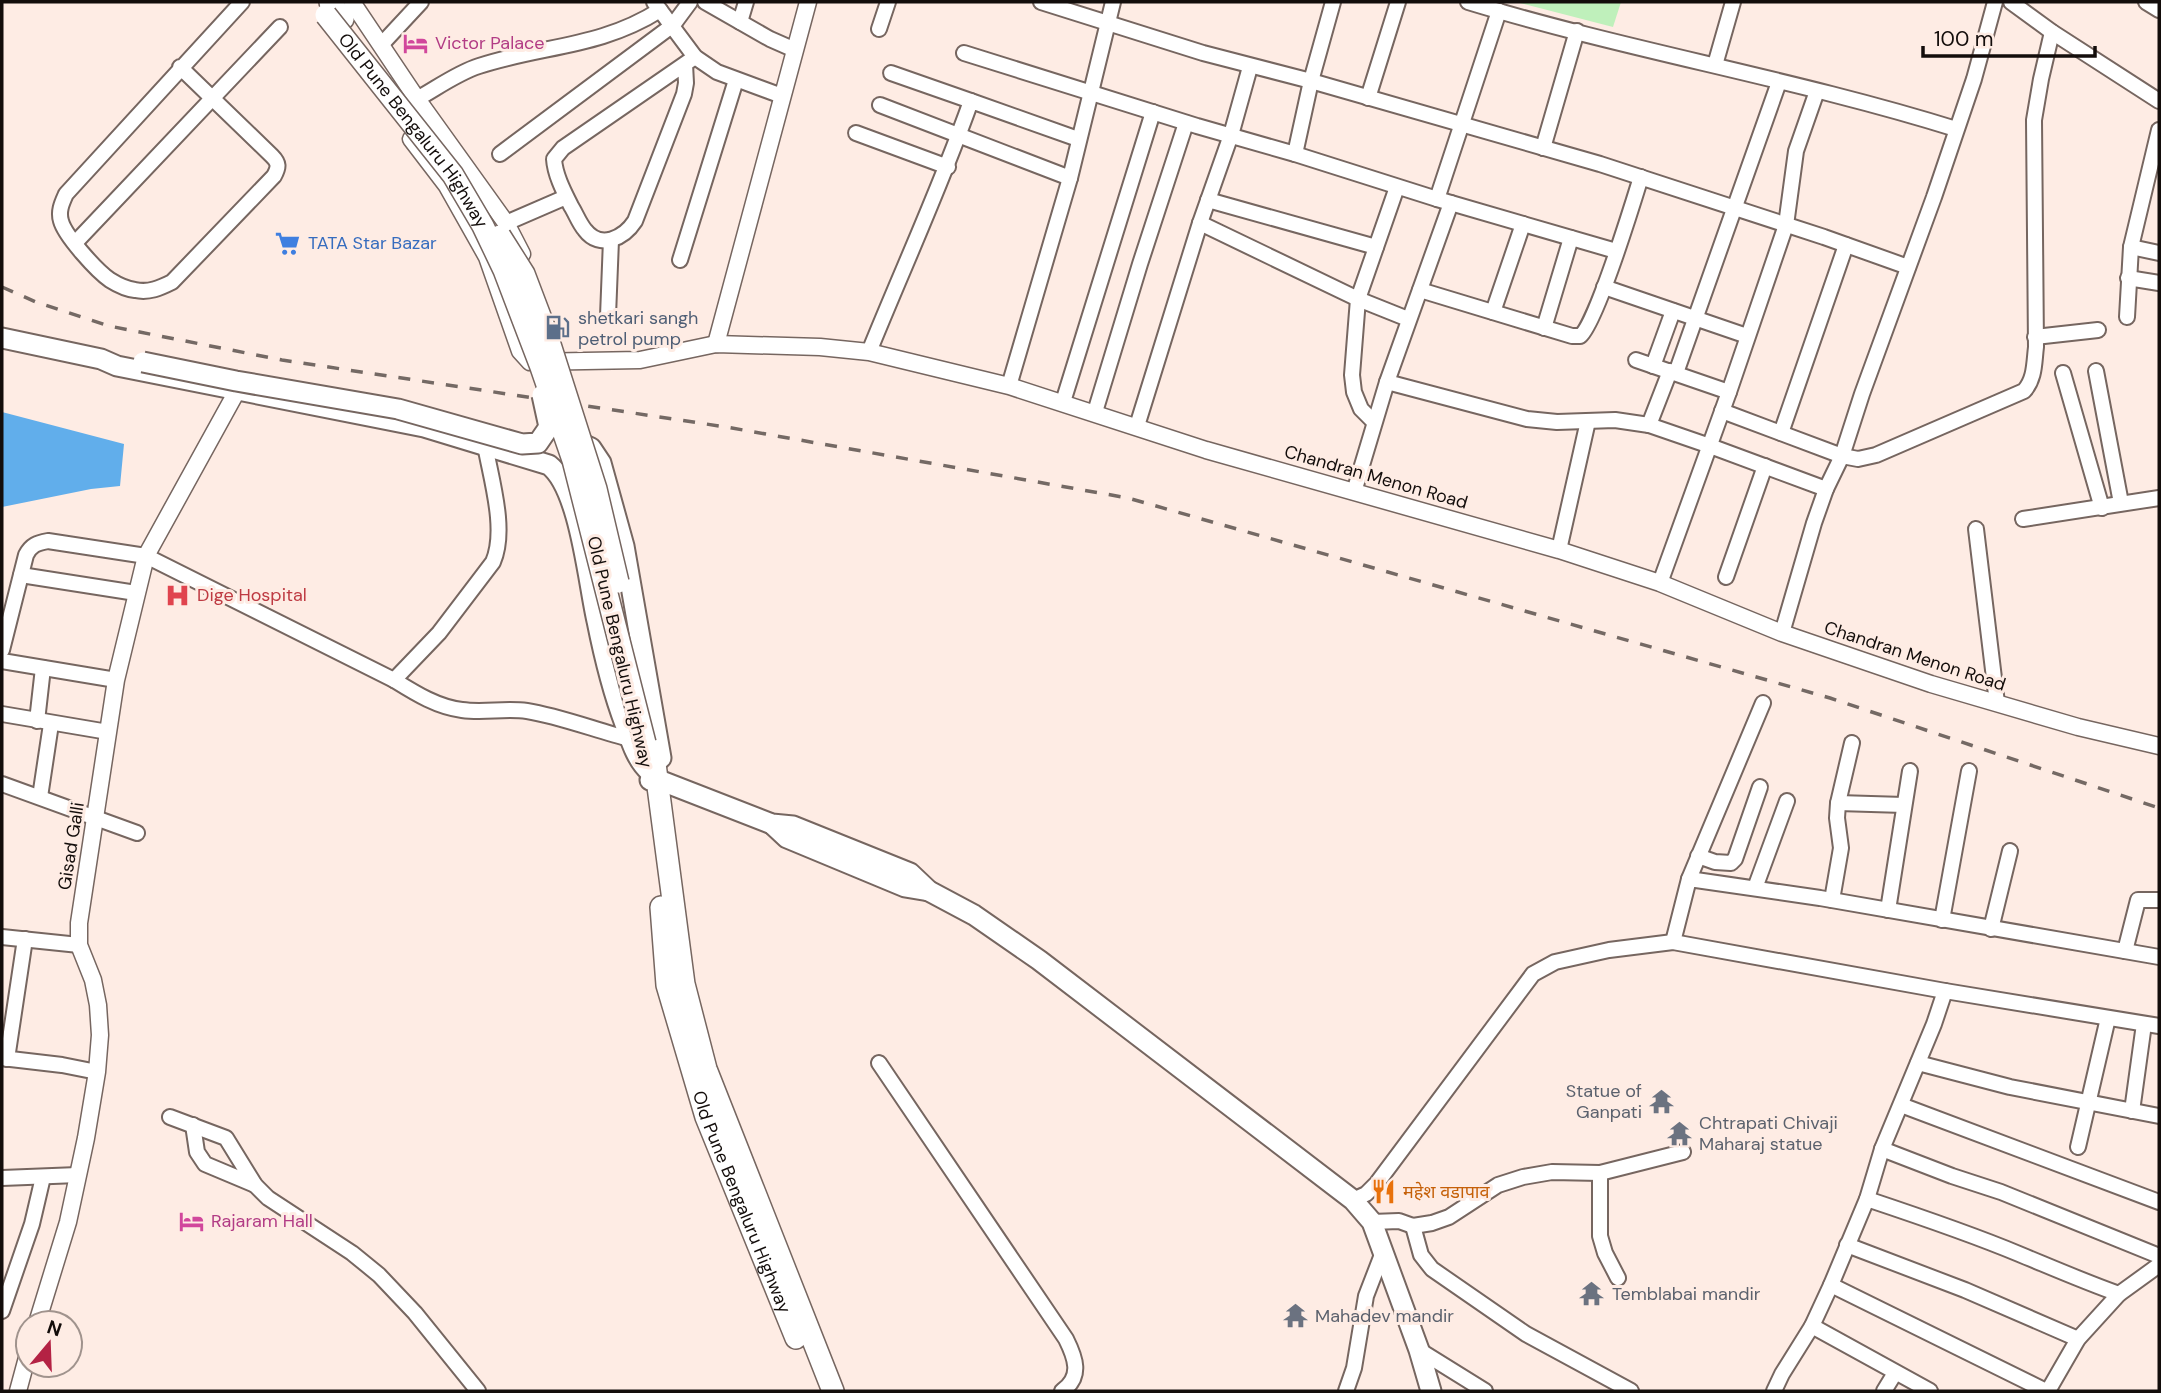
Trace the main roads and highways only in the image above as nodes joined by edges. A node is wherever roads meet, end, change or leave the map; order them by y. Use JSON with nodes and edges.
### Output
{"nodes":[{"id":1,"x":336,"y":8,"type":"edge"},
{"id":2,"x":2,"y":337,"type":"edge"},
{"id":3,"x":102,"y":359,"type":"junction"},
{"id":4,"x":541,"y":367,"type":"junction"},
{"id":5,"x":491,"y":447,"type":"junction"},
{"id":6,"x":642,"y":741,"type":"junction"},
{"id":7,"x":654,"y":776,"type":"junction"},
{"id":8,"x":819,"y":1391,"type":"edge"},
{"id":9,"x":833,"y":1391,"type":"edge"},
{"id":10,"x":1431,"y":1391,"type":"edge"}],
"edges":[{"from":1,"to":4,"type":"main road","name":"Old Pune Bengaluru Highway","bridge":true},
{"from":1,"to":6,"type":"main road","name":"Old Pune Bengaluru Highway","bridge":true},
{"from":2,"to":3,"type":"main road"},
{"from":3,"to":4,"type":"main road","bridge":true},
{"from":3,"to":5,"type":"main road"},
{"from":4,"to":6,"type":"main road","name":"Old Pune Bengaluru Highway","bridge":true},
{"from":5,"to":6,"type":"main road"},
{"from":5,"to":7,"type":"main road"},
{"from":6,"to":7,"type":"main road","name":"Old Pune Bengaluru Highway"},
{"from":7,"to":8,"type":"main road","name":"Old Pune Bengaluru Highway"},
{"from":7,"to":9,"type":"main road","name":"Old Pune Bengaluru Highway"},
{"from":7,"to":10,"type":"main road"}]}
